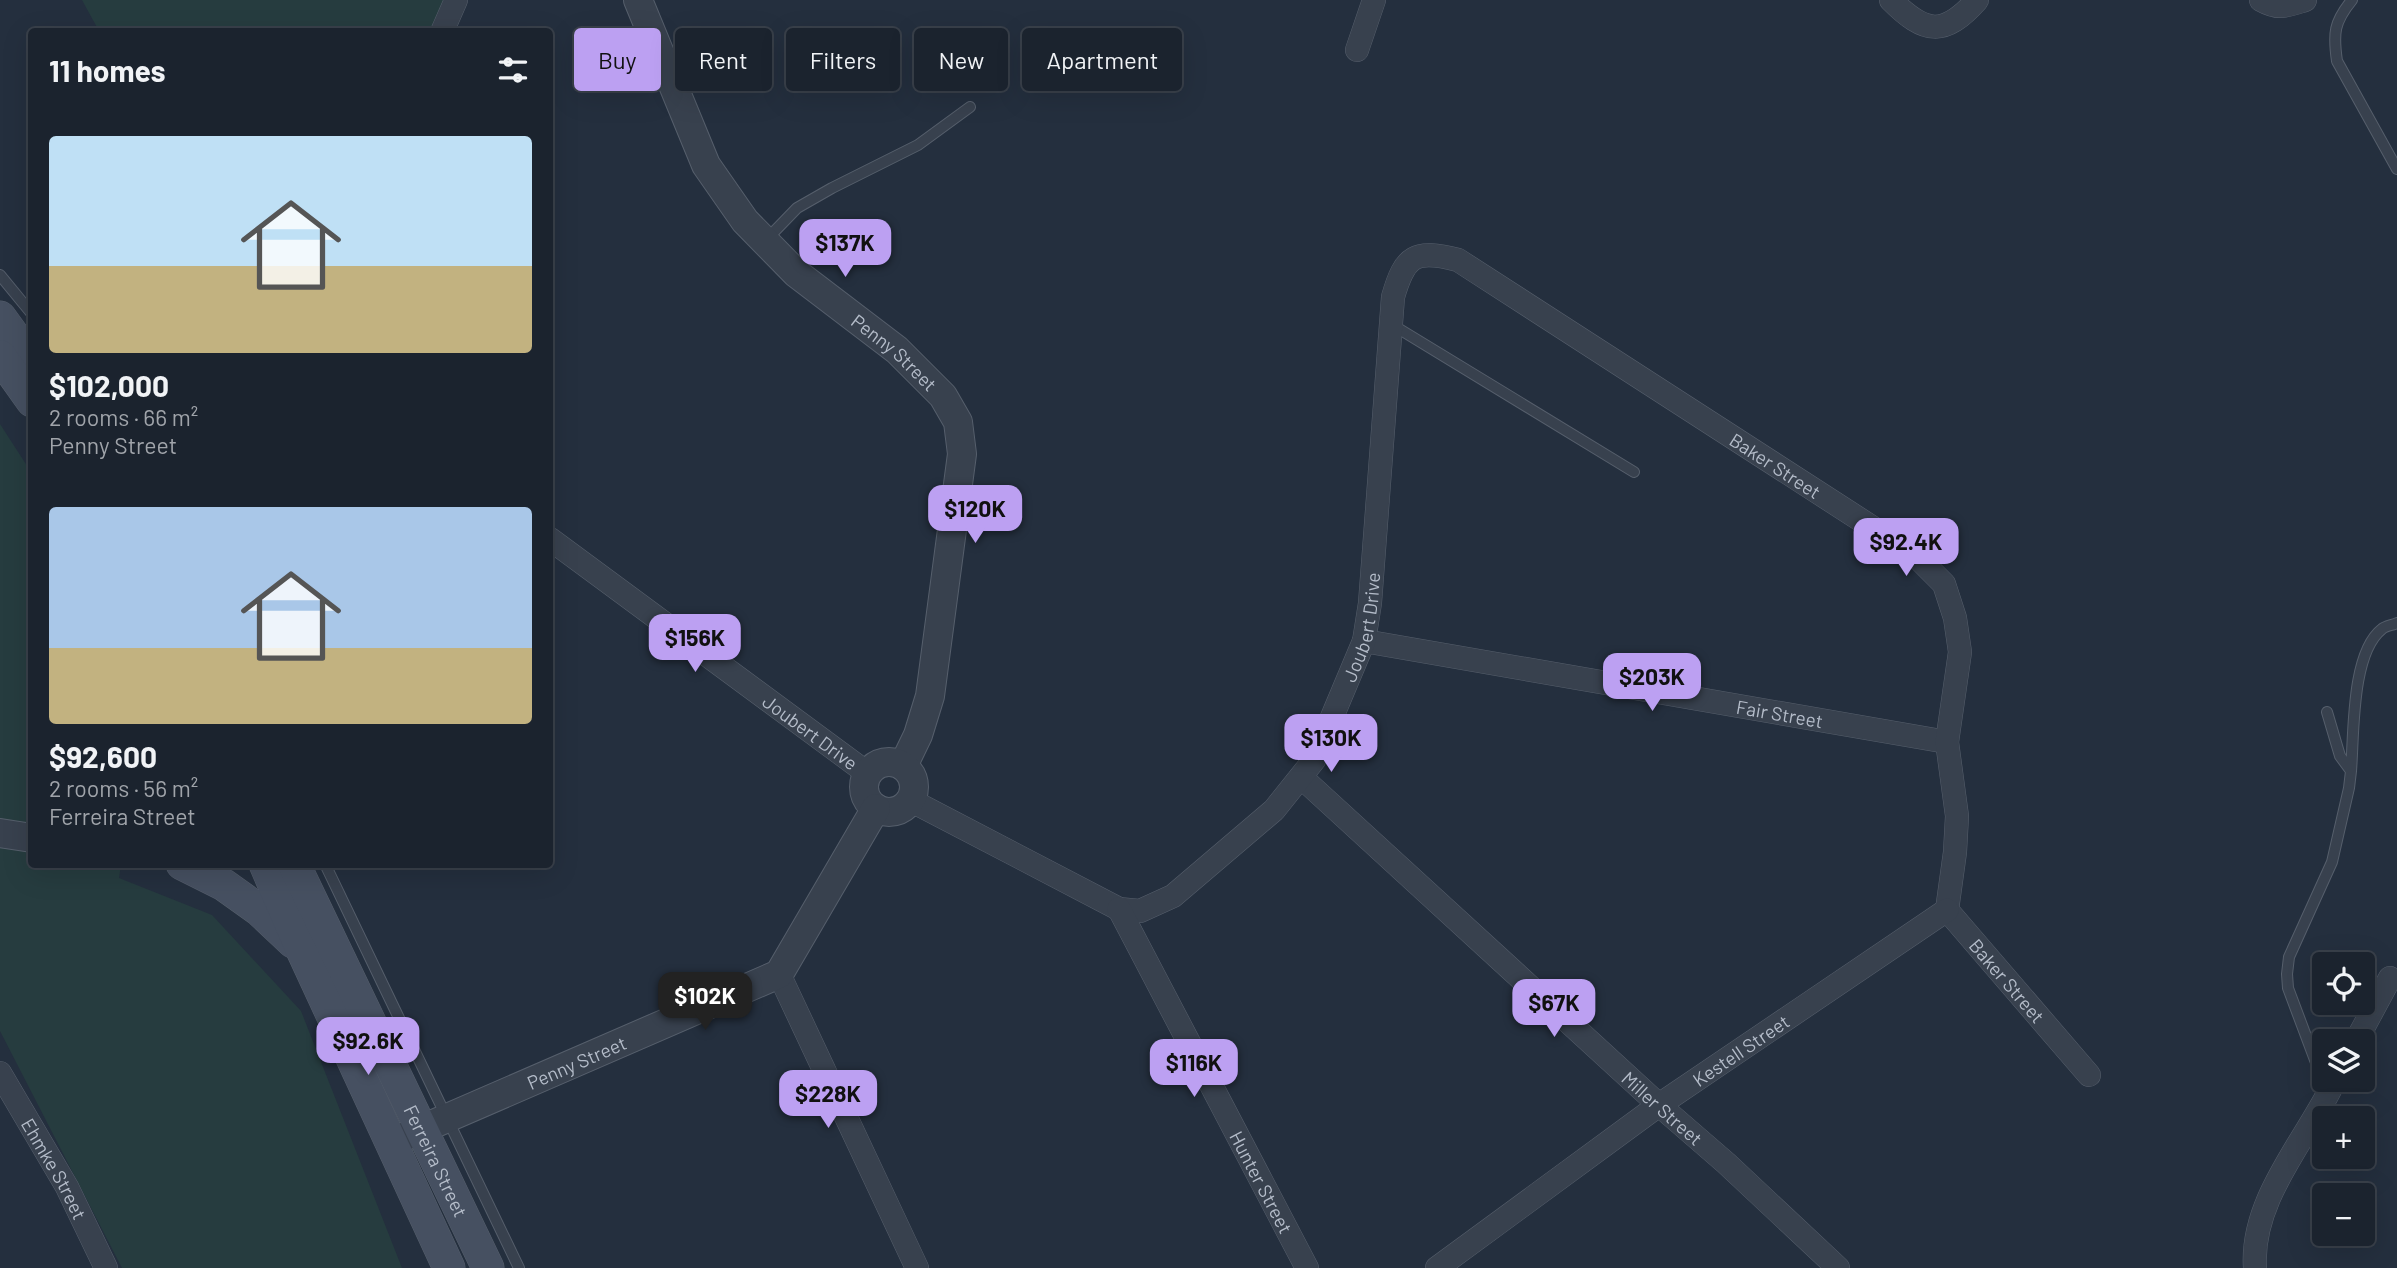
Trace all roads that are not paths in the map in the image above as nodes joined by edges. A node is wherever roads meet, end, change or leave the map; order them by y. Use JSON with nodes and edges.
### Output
{"nodes":[{"id":1,"x":456,"y":0,"type":"edge"},
{"id":2,"x":638,"y":0,"type":"edge"},
{"id":3,"x":1374,"y":0,"type":"edge"},
{"id":4,"x":1891,"y":0,"type":"edge"},
{"id":5,"x":1977,"y":0,"type":"edge"},
{"id":6,"x":2261,"y":0,"type":"edge"},
{"id":7,"x":2305,"y":0,"type":"edge"},
{"id":8,"x":2352,"y":0,"type":"edge"},
{"id":9,"x":444,"y":28,"type":"edge"},
{"id":10,"x":1357,"y":50,"type":"dead end"},
{"id":11,"x":970,"y":107,"type":"dead end"},
{"id":12,"x":2397,"y":169,"type":"edge"},
{"id":13,"x":764,"y":242,"type":"junction"},
{"id":14,"x":1416,"y":256,"type":"joint"},
{"id":15,"x":0,"y":275,"type":"edge"},
{"id":16,"x":28,"y":309,"type":"edge"},
{"id":17,"x":0,"y":317,"type":"edge"},
{"id":18,"x":1391,"y":324,"type":"junction"},
{"id":19,"x":0,"y":356,"type":"edge"},
{"id":20,"x":28,"y":356,"type":"edge"},
{"id":21,"x":28,"y":395,"type":"edge"},
{"id":22,"x":1634,"y":472,"type":"dead end"},
{"id":23,"x":553,"y":541,"type":"edge"},
{"id":24,"x":2397,"y":623,"type":"edge"},
{"id":25,"x":1364,"y":641,"type":"junction"},
{"id":26,"x":2326,"y":712,"type":"dead end"},
{"id":27,"x":1947,"y":742,"type":"junction"},
{"id":28,"x":903,"y":766,"type":"junction"},
{"id":29,"x":2351,"y":771,"type":"junction"},
{"id":30,"x":867,"y":773,"type":"junction"},
{"id":31,"x":1301,"y":777,"type":"junction"},
{"id":32,"x":910,"y":800,"type":"junction"},
{"id":33,"x":876,"y":808,"type":"junction"},
{"id":34,"x":0,"y":833,"type":"edge"},
{"id":35,"x":28,"y":837,"type":"edge"},
{"id":36,"x":190,"y":868,"type":"edge"},
{"id":37,"x":267,"y":868,"type":"edge"},
{"id":38,"x":296,"y":868,"type":"edge"},
{"id":39,"x":328,"y":868,"type":"edge"},
{"id":40,"x":1119,"y":909,"type":"junction"},
{"id":41,"x":1947,"y":910,"type":"junction"},
{"id":42,"x":302,"y":950,"type":"junction"},
{"id":43,"x":779,"y":974,"type":"junction"},
{"id":44,"x":2394,"y":975,"type":"edge"},
{"id":45,"x":2363,"y":1029,"type":"edge"},
{"id":46,"x":2312,"y":1043,"type":"edge"},
{"id":47,"x":0,"y":1073,"type":"edge"},
{"id":48,"x":2089,"y":1075,"type":"dead end"},
{"id":49,"x":2328,"y":1092,"type":"edge"},
{"id":50,"x":1659,"y":1105,"type":"junction"},
{"id":51,"x":433,"y":1123,"type":"junction"},
{"id":52,"x":392,"y":1142,"type":"junction"},
{"id":53,"x":106,"y":1268,"type":"edge"},
{"id":54,"x":449,"y":1268,"type":"edge"},
{"id":55,"x":488,"y":1268,"type":"edge"},
{"id":56,"x":519,"y":1268,"type":"edge"},
{"id":57,"x":917,"y":1268,"type":"edge"},
{"id":58,"x":1307,"y":1268,"type":"edge"},
{"id":59,"x":1437,"y":1268,"type":"edge"},
{"id":60,"x":1838,"y":1268,"type":"edge"},
{"id":61,"x":2255,"y":1268,"type":"edge"}],
"edges":[{"from":1,"to":9,"type":"street"},
{"from":2,"to":13,"type":"street","name":"Penny Street"},
{"from":3,"to":10,"type":"street"},
{"from":4,"to":5,"type":"street"},
{"from":6,"to":7,"type":"street"},
{"from":8,"to":12,"type":"lane"},
{"from":11,"to":13,"type":"lane"},
{"from":13,"to":28,"type":"street","name":"Penny Street"},
{"from":14,"to":18,"type":"street","name":"Joubert Drive"},
{"from":14,"to":27,"type":"street","name":"Baker Street"},
{"from":15,"to":16,"type":"lane"},
{"from":17,"to":20,"type":"main road"},
{"from":18,"to":22,"type":"lane"},
{"from":18,"to":25,"type":"street","name":"Joubert Drive"},
{"from":19,"to":21,"type":"main road"},
{"from":23,"to":30,"type":"street","name":"Joubert Drive"},
{"from":24,"to":29,"type":"lane"},
{"from":25,"to":27,"type":"street","name":"Fair Street"},
{"from":25,"to":31,"type":"street","name":"Joubert Drive"},
{"from":26,"to":29,"type":"lane"},
{"from":27,"to":41,"type":"street","name":"Baker Street"},
{"from":28,"to":30,"type":"street"},
{"from":28,"to":32,"type":"street"},
{"from":29,"to":46,"type":"lane"},
{"from":30,"to":33,"type":"street"},
{"from":31,"to":40,"type":"street","name":"Joubert Drive"},
{"from":31,"to":50,"type":"street","name":"Miller Street"},
{"from":32,"to":33,"type":"street"},
{"from":32,"to":40,"type":"street"},
{"from":33,"to":43,"type":"street"},
{"from":34,"to":35,"type":"street"},
{"from":36,"to":42,"type":"main road"},
{"from":37,"to":42,"type":"main road","name":"Ferreira Street"},
{"from":38,"to":51,"type":"main road","name":"Ferreira Street"},
{"from":39,"to":51,"type":"lane"},
{"from":40,"to":58,"type":"street","name":"Hunter Street"},
{"from":41,"to":48,"type":"street","name":"Baker Street"},
{"from":41,"to":50,"type":"street","name":"Kestell Street"},
{"from":42,"to":52,"type":"main road","name":"Ferreira Street"},
{"from":43,"to":51,"type":"street","name":"Penny Street"},
{"from":43,"to":57,"type":"street"},
{"from":44,"to":45,"type":"street"},
{"from":47,"to":53,"type":"street","name":"Ehmke Street"},
{"from":49,"to":61,"type":"street"},
{"from":50,"to":59,"type":"street","name":"Kestell Street"},
{"from":50,"to":60,"type":"street","name":"Miller Street"},
{"from":51,"to":52,"type":"street","name":"Penny Street"},
{"from":51,"to":55,"type":"main road","name":"Ferreira Street"},
{"from":51,"to":56,"type":"lane"},
{"from":52,"to":54,"type":"main road","name":"Ferreira Street"}]}
